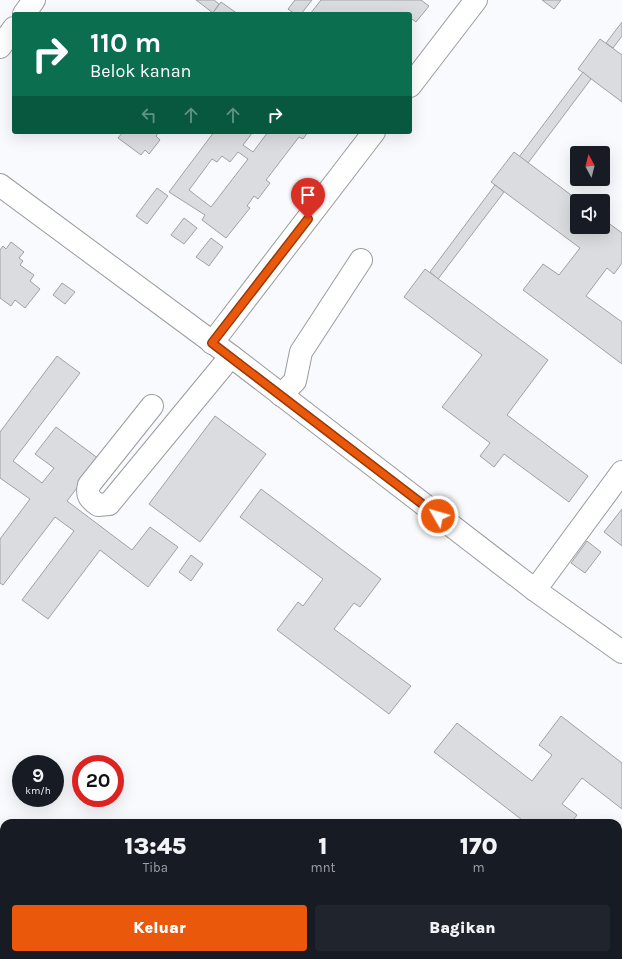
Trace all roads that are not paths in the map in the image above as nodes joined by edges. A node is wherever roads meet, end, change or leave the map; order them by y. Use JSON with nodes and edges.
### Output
{"nodes":[{"id":1,"x":34,"y":0,"type":"edge"},
{"id":2,"x":476,"y":0,"type":"edge"},
{"id":3,"x":25,"y":12,"type":"edge"},
{"id":4,"x":412,"y":83,"type":"edge"},
{"id":5,"x":372,"y":134,"type":"edge"},
{"id":6,"x":0,"y":185,"type":"edge"},
{"id":7,"x":361,"y":260,"type":"dead end"},
{"id":8,"x":212,"y":343,"type":"junction"},
{"id":9,"x":231,"y":356,"type":"junction"},
{"id":10,"x":281,"y":395,"type":"junction"},
{"id":11,"x":152,"y":406,"type":"dead end"},
{"id":12,"x":622,"y":472,"type":"edge"},
{"id":13,"x":535,"y":590,"type":"junction"},
{"id":14,"x":622,"y":652,"type":"edge"}],
"edges":[{"from":1,"to":3,"type":"lane"},
{"from":2,"to":4,"type":"lane"},
{"from":5,"to":8,"type":"lane"},
{"from":6,"to":8,"type":"lane"},
{"from":7,"to":10,"type":"lane"},
{"from":8,"to":9,"type":"lane"},
{"from":9,"to":10,"type":"lane"},
{"from":9,"to":11,"type":"lane"},
{"from":10,"to":13,"type":"lane"},
{"from":12,"to":13,"type":"lane"},
{"from":13,"to":14,"type":"lane"}]}
